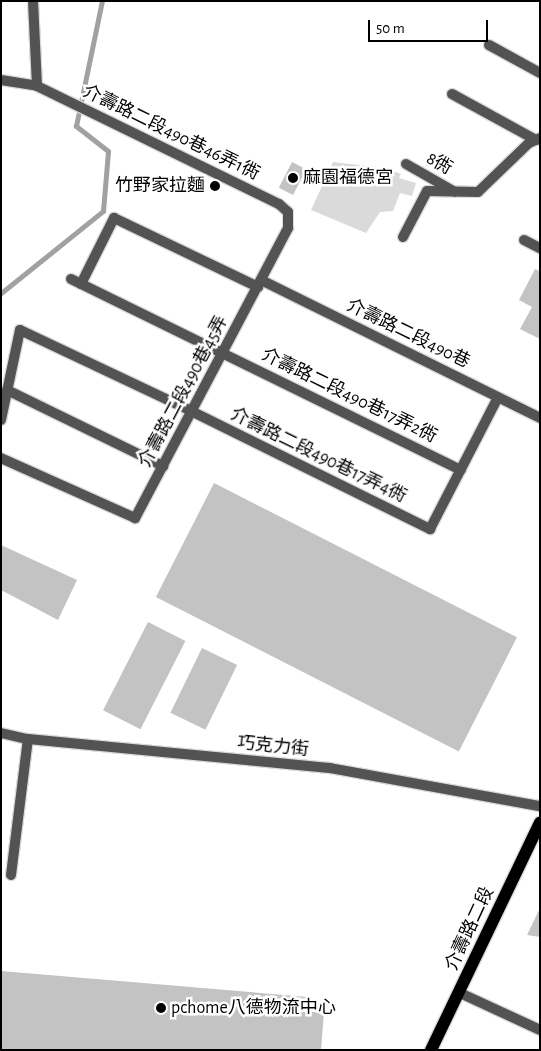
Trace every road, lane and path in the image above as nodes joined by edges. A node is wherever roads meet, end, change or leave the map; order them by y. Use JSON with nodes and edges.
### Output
{"nodes":[{"id":1,"x":33,"y":1,"type":"edge"},
{"id":2,"x":489,"y":45,"type":"dead end"},
{"id":3,"x":540,"y":73,"type":"edge"},
{"id":4,"x":1,"y":80,"type":"edge"},
{"id":5,"x":37,"y":86,"type":"junction"},
{"id":6,"x":452,"y":94,"type":"dead end"},
{"id":7,"x":538,"y":139,"type":"edge"},
{"id":8,"x":406,"y":164,"type":"dead end"},
{"id":9,"x":456,"y":192,"type":"junction"},
{"id":10,"x":288,"y":212,"type":"joint"},
{"id":11,"x":402,"y":237,"type":"dead end"},
{"id":12,"x":524,"y":240,"type":"dead end"},
{"id":13,"x":540,"y":248,"type":"edge"},
{"id":14,"x":71,"y":279,"type":"dead end"},
{"id":15,"x":259,"y":283,"type":"junction"},
{"id":16,"x":81,"y":284,"type":"junction"},
{"id":17,"x":223,"y":352,"type":"junction"},
{"id":18,"x":7,"y":390,"type":"junction"},
{"id":19,"x":498,"y":397,"type":"junction"},
{"id":20,"x":191,"y":411,"type":"junction"},
{"id":21,"x":540,"y":418,"type":"edge"},
{"id":22,"x":1,"y":420,"type":"edge"},
{"id":23,"x":1,"y":458,"type":"edge"},
{"id":24,"x":163,"y":466,"type":"junction"},
{"id":25,"x":461,"y":470,"type":"junction"},
{"id":26,"x":1,"y":734,"type":"edge"},
{"id":27,"x":28,"y":739,"type":"junction"},
{"id":28,"x":540,"y":806,"type":"edge"},
{"id":29,"x":540,"y":823,"type":"edge"},
{"id":30,"x":11,"y":874,"type":"dead end"},
{"id":31,"x":460,"y":992,"type":"junction"},
{"id":32,"x":540,"y":1030,"type":"edge"},
{"id":33,"x":431,"y":1050,"type":"edge"}],
"edges":[{"from":1,"to":5,"type":"street"},
{"from":2,"to":3,"type":"street"},
{"from":4,"to":5,"type":"street","name":"介壽路二段490巷46弄1衖"},
{"from":5,"to":10,"type":"street","name":"介壽路二段490巷46弄1衖"},
{"from":6,"to":7,"type":"street"},
{"from":7,"to":9,"type":"street"},
{"from":8,"to":9,"type":"street","name":"8衖"},
{"from":9,"to":11,"type":"street"},
{"from":10,"to":15,"type":"street","name":"介壽路二段490巷45弄"},
{"from":12,"to":13,"type":"street"},
{"from":14,"to":16,"type":"street","name":"介壽路二段490巷17弄2衖"},
{"from":15,"to":16,"type":"street","name":"介壽路二段490巷"},
{"from":15,"to":17,"type":"street","name":"介壽路二段490巷45弄"},
{"from":15,"to":19,"type":"street","name":"介壽路二段490巷"},
{"from":16,"to":17,"type":"street","name":"介壽路二段490巷17弄2衖"},
{"from":17,"to":20,"type":"street","name":"介壽路二段490巷45弄"},
{"from":17,"to":25,"type":"street","name":"介壽路二段490巷17弄2衖"},
{"from":18,"to":20,"type":"street","name":"介壽路二段490巷17弄4衖"},
{"from":18,"to":22,"type":"street"},
{"from":18,"to":24,"type":"street"},
{"from":19,"to":21,"type":"street","name":"介壽路二段490巷"},
{"from":19,"to":25,"type":"street"},
{"from":20,"to":24,"type":"street","name":"介壽路二段490巷45弄"},
{"from":20,"to":25,"type":"street","name":"介壽路二段490巷17弄4衖"},
{"from":23,"to":24,"type":"street","name":"介壽路二段490巷45弄"},
{"from":26,"to":27,"type":"street","name":"巧克力街"},
{"from":27,"to":28,"type":"street","name":"巧克力街"},
{"from":27,"to":30,"type":"street"},
{"from":29,"to":31,"type":"main road","name":"介壽路二段"},
{"from":31,"to":32,"type":"street"},
{"from":31,"to":33,"type":"main road","name":"介壽路二段"}]}
